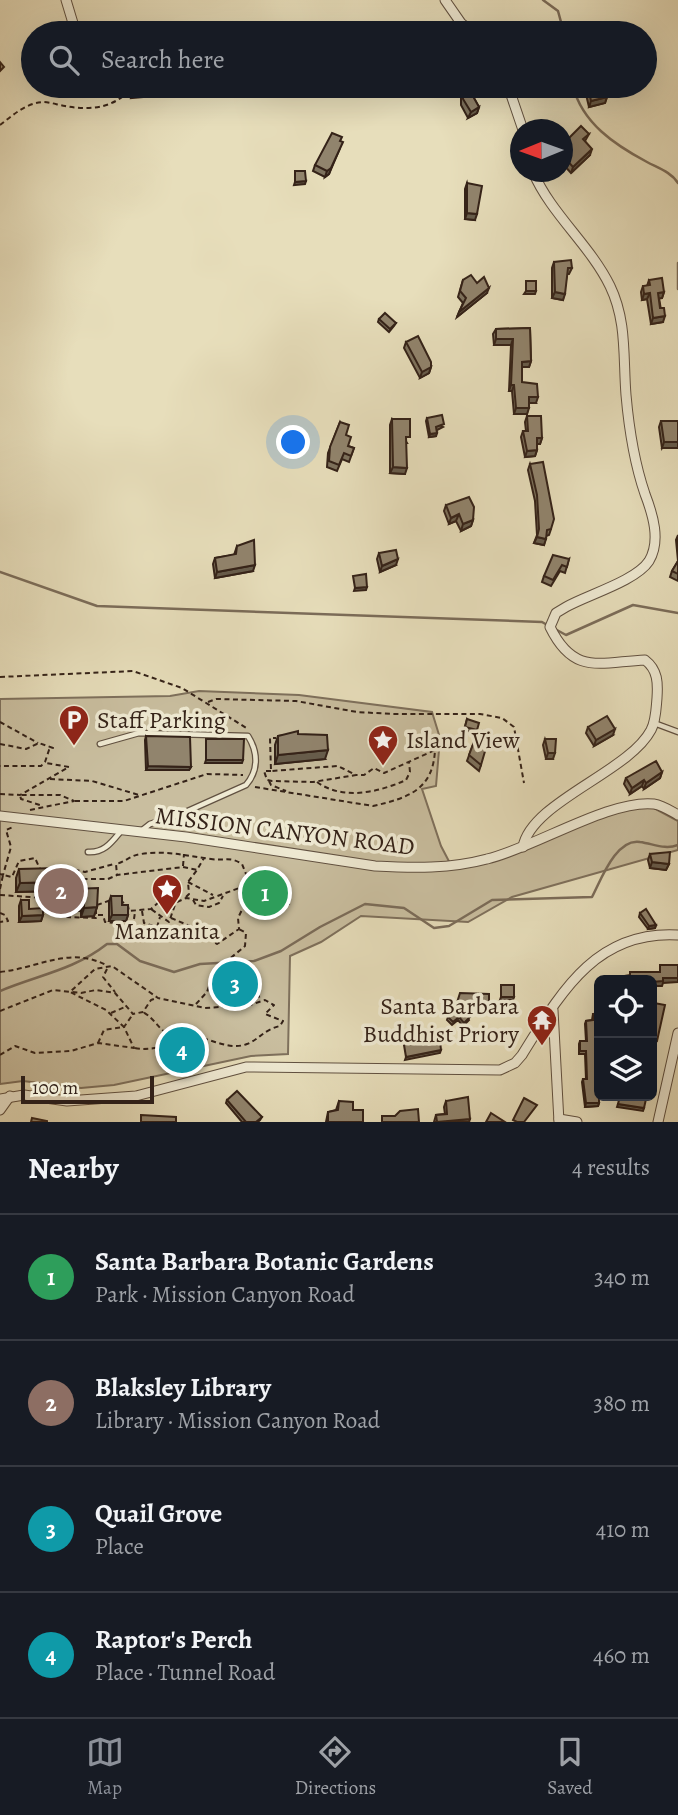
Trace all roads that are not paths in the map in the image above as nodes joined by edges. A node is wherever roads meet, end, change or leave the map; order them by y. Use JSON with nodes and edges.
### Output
{"nodes":[{"id":1,"x":66,"y":0,"type":"edge"},
{"id":2,"x":445,"y":0,"type":"edge"},
{"id":3,"x":72,"y":21,"type":"edge"},
{"id":4,"x":460,"y":21,"type":"edge"},
{"id":5,"x":512,"y":98,"type":"edge"},
{"id":6,"x":519,"y":119,"type":"edge"},
{"id":7,"x":539,"y":182,"type":"edge"},
{"id":8,"x":653,"y":723,"type":"junction"},
{"id":9,"x":678,"y":732,"type":"edge"},
{"id":10,"x":100,"y":744,"type":"dead end"},
{"id":11,"x":678,"y":815,"type":"edge"},
{"id":12,"x":0,"y":816,"type":"edge"},
{"id":13,"x":122,"y":830,"type":"junction"},
{"id":14,"x":140,"y":832,"type":"junction"},
{"id":15,"x":523,"y":847,"type":"junction"},
{"id":16,"x":88,"y":852,"type":"dead end"},
{"id":17,"x":678,"y":935,"type":"edge"},
{"id":18,"x":553,"y":1010,"type":"junction"},
{"id":19,"x":678,"y":1033,"type":"edge"},
{"id":20,"x":10,"y":1096,"type":"junction"},
{"id":21,"x":0,"y":1099,"type":"edge"},
{"id":22,"x":0,"y":1110,"type":"edge"},
{"id":23,"x":559,"y":1120,"type":"edge"},
{"id":24,"x":577,"y":1122,"type":"edge"},
{"id":25,"x":658,"y":1122,"type":"edge"}],
"edges":[{"from":1,"to":3,"type":"street"},
{"from":2,"to":4,"type":"street"},
{"from":5,"to":6,"type":"street"},
{"from":7,"to":8,"type":"street"},
{"from":8,"to":9,"type":"lane"},
{"from":8,"to":15,"type":"street"},
{"from":10,"to":14,"type":"lane"},
{"from":11,"to":15,"type":"street","name":"MISSION CANYON ROAD"},
{"from":12,"to":13,"type":"street","name":"MISSION CANYON ROAD"},
{"from":13,"to":14,"type":"street","name":"MISSION CANYON ROAD"},
{"from":13,"to":16,"type":"lane"},
{"from":14,"to":15,"type":"street","name":"MISSION CANYON ROAD"},
{"from":17,"to":18,"type":"street"},
{"from":18,"to":20,"type":"street"},
{"from":18,"to":23,"type":"street"},
{"from":19,"to":25,"type":"street"},
{"from":20,"to":21,"type":"street"},
{"from":20,"to":22,"type":"street"},
{"from":23,"to":24,"type":"street"}]}
